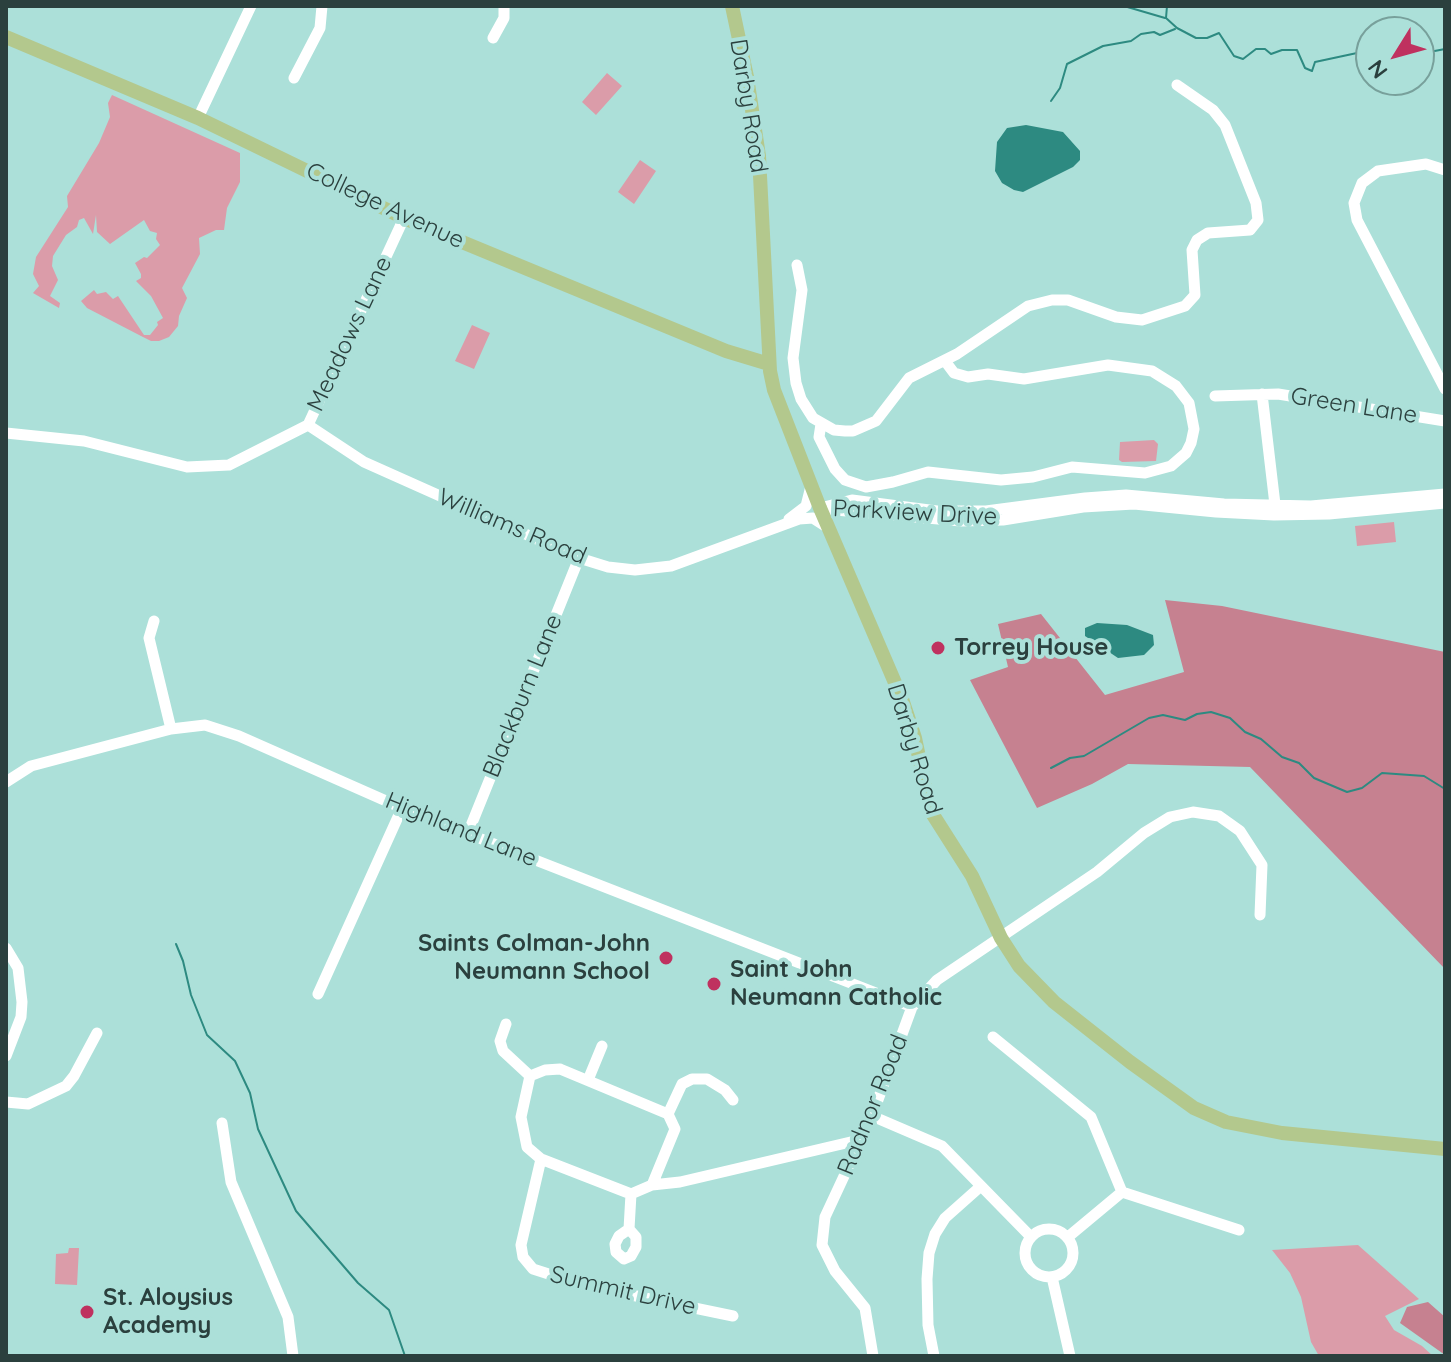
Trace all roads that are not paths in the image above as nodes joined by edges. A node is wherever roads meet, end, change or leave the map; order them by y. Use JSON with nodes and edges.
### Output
{"nodes":[{"id":1,"x":251,"y":6,"type":"edge"},
{"id":2,"x":322,"y":6,"type":"edge"},
{"id":3,"x":504,"y":6,"type":"edge"},
{"id":4,"x":732,"y":6,"type":"edge"},
{"id":5,"x":6,"y":37,"type":"edge"},
{"id":6,"x":493,"y":38,"type":"dead end"},
{"id":7,"x":294,"y":78,"type":"dead end"},
{"id":8,"x":1177,"y":85,"type":"dead end"},
{"id":9,"x":198,"y":118,"type":"junction"},
{"id":10,"x":1445,"y":170,"type":"edge"},
{"id":11,"x":404,"y":218,"type":"junction"},
{"id":12,"x":797,"y":265,"type":"dead end"},
{"id":13,"x":945,"y":361,"type":"junction"},
{"id":14,"x":769,"y":364,"type":"junction"},
{"id":15,"x":1445,"y":389,"type":"edge"},
{"id":16,"x":1262,"y":394,"type":"junction"},
{"id":17,"x":1215,"y":396,"type":"dead end"},
{"id":18,"x":1445,"y":421,"type":"edge"},
{"id":19,"x":821,"y":424,"type":"junction"},
{"id":20,"x":308,"y":425,"type":"junction"},
{"id":21,"x":6,"y":433,"type":"edge"},
{"id":22,"x":811,"y":486,"type":"junction"},
{"id":23,"x":1445,"y":494,"type":"edge"},
{"id":24,"x":1445,"y":503,"type":"edge"},
{"id":25,"x":820,"y":508,"type":"junction"},
{"id":26,"x":1275,"y":510,"type":"junction"},
{"id":27,"x":774,"y":527,"type":"junction"},
{"id":28,"x":829,"y":529,"type":"junction"},
{"id":29,"x":579,"y":558,"type":"junction"},
{"id":30,"x":154,"y":621,"type":"dead end"},
{"id":31,"x":171,"y":729,"type":"junction"},
{"id":32,"x":6,"y":782,"type":"edge"},
{"id":33,"x":402,"y":808,"type":"junction"},
{"id":34,"x":468,"y":833,"type":"junction"},
{"id":35,"x":1260,"y":915,"type":"dead end"},
{"id":36,"x":1001,"y":938,"type":"junction"},
{"id":37,"x":6,"y":948,"type":"edge"},
{"id":38,"x":318,"y":994,"type":"dead end"},
{"id":39,"x":912,"y":1007,"type":"junction"},
{"id":40,"x":506,"y":1024,"type":"dead end"},
{"id":41,"x":97,"y":1033,"type":"dead end"},
{"id":42,"x":993,"y":1037,"type":"dead end"},
{"id":43,"x":602,"y":1046,"type":"dead end"},
{"id":44,"x":6,"y":1056,"type":"edge"},
{"id":45,"x":530,"y":1076,"type":"junction"},
{"id":46,"x":588,"y":1080,"type":"junction"},
{"id":47,"x":733,"y":1100,"type":"dead end"},
{"id":48,"x":6,"y":1102,"type":"edge"},
{"id":49,"x":668,"y":1114,"type":"junction"},
{"id":50,"x":872,"y":1116,"type":"junction"},
{"id":51,"x":222,"y":1123,"type":"dead end"},
{"id":52,"x":859,"y":1140,"type":"junction"},
{"id":53,"x":1445,"y":1149,"type":"edge"},
{"id":54,"x":541,"y":1159,"type":"junction"},
{"id":55,"x":652,"y":1185,"type":"junction"},
{"id":56,"x":981,"y":1186,"type":"junction"},
{"id":57,"x":1122,"y":1192,"type":"junction"},
{"id":58,"x":631,"y":1194,"type":"junction"},
{"id":59,"x":629,"y":1229,"type":"dead end"},
{"id":60,"x":1239,"y":1230,"type":"dead end"},
{"id":61,"x":1031,"y":1237,"type":"junction"},
{"id":62,"x":1068,"y":1237,"type":"junction"},
{"id":63,"x":1052,"y":1277,"type":"junction"},
{"id":64,"x":733,"y":1316,"type":"dead end"},
{"id":65,"x":293,"y":1356,"type":"edge"},
{"id":66,"x":873,"y":1356,"type":"edge"},
{"id":67,"x":934,"y":1356,"type":"edge"},
{"id":68,"x":1070,"y":1356,"type":"edge"}],
"edges":[{"from":1,"to":9,"type":"street"},
{"from":2,"to":7,"type":"street"},
{"from":3,"to":6,"type":"street"},
{"from":4,"to":14,"type":"main road","name":"Darby Road"},
{"from":5,"to":9,"type":"main road","name":"College Avenue"},
{"from":8,"to":13,"type":"street"},
{"from":9,"to":11,"type":"main road","name":"College Avenue"},
{"from":10,"to":15,"type":"street"},
{"from":11,"to":14,"type":"main road","name":"College Avenue"},
{"from":11,"to":20,"type":"street","name":"Meadows Lane"},
{"from":12,"to":19,"type":"street"},
{"from":13,"to":19,"type":"street"},
{"from":13,"to":19,"type":"street"},
{"from":14,"to":22,"type":"main road","name":"Darby Road"},
{"from":16,"to":17,"type":"street","name":"Green Lane"},
{"from":16,"to":18,"type":"street","name":"Green Lane"},
{"from":16,"to":26,"type":"street","name":"Green Lane"},
{"from":20,"to":21,"type":"street","name":"Meadows Lane"},
{"from":20,"to":29,"type":"street","name":"Williams Road"},
{"from":22,"to":25,"type":"main road","name":"Darby Road"},
{"from":22,"to":27,"type":"street","name":"Williams Road"},
{"from":23,"to":26,"type":"street","name":"Parkview Drive"},
{"from":24,"to":26,"type":"street","name":"Parkview Drive"},
{"from":25,"to":26,"type":"street","name":"Parkview Drive"},
{"from":25,"to":28,"type":"main road","name":"Darby Road"},
{"from":27,"to":28,"type":"street","name":"Williams Road"},
{"from":27,"to":29,"type":"street","name":"Williams Road"},
{"from":28,"to":36,"type":"main road","name":"Darby Road"},
{"from":29,"to":34,"type":"street","name":"Blackburn Lane"},
{"from":30,"to":31,"type":"street"},
{"from":31,"to":32,"type":"street","name":"Highland Lane"},
{"from":31,"to":33,"type":"street","name":"Highland Lane"},
{"from":33,"to":34,"type":"street","name":"Highland Lane"},
{"from":33,"to":38,"type":"street"},
{"from":34,"to":39,"type":"street","name":"Highland Lane"},
{"from":35,"to":36,"type":"street","name":"Radnor Road"},
{"from":36,"to":39,"type":"street","name":"Radnor Road"},
{"from":36,"to":53,"type":"main road","name":"Darby Road"},
{"from":37,"to":44,"type":"street"},
{"from":39,"to":50,"type":"street","name":"Radnor Road"},
{"from":40,"to":45,"type":"street"},
{"from":41,"to":48,"type":"street"},
{"from":42,"to":57,"type":"street"},
{"from":43,"to":46,"type":"street"},
{"from":45,"to":46,"type":"street"},
{"from":45,"to":54,"type":"street"},
{"from":46,"to":49,"type":"street"},
{"from":47,"to":49,"type":"street"},
{"from":49,"to":55,"type":"street"},
{"from":50,"to":52,"type":"street","name":"Radnor Road"},
{"from":50,"to":56,"type":"street"},
{"from":51,"to":65,"type":"street"},
{"from":52,"to":55,"type":"street"},
{"from":52,"to":66,"type":"street","name":"Radnor Road"},
{"from":54,"to":58,"type":"street"},
{"from":54,"to":64,"type":"street","name":"Summit Drive"},
{"from":55,"to":58,"type":"street"},
{"from":56,"to":61,"type":"street"},
{"from":56,"to":67,"type":"street"},
{"from":57,"to":60,"type":"street"},
{"from":57,"to":62,"type":"street"},
{"from":58,"to":59,"type":"street"},
{"from":61,"to":62,"type":"street"},
{"from":61,"to":63,"type":"street"},
{"from":62,"to":63,"type":"street"},
{"from":63,"to":68,"type":"street"}]}
